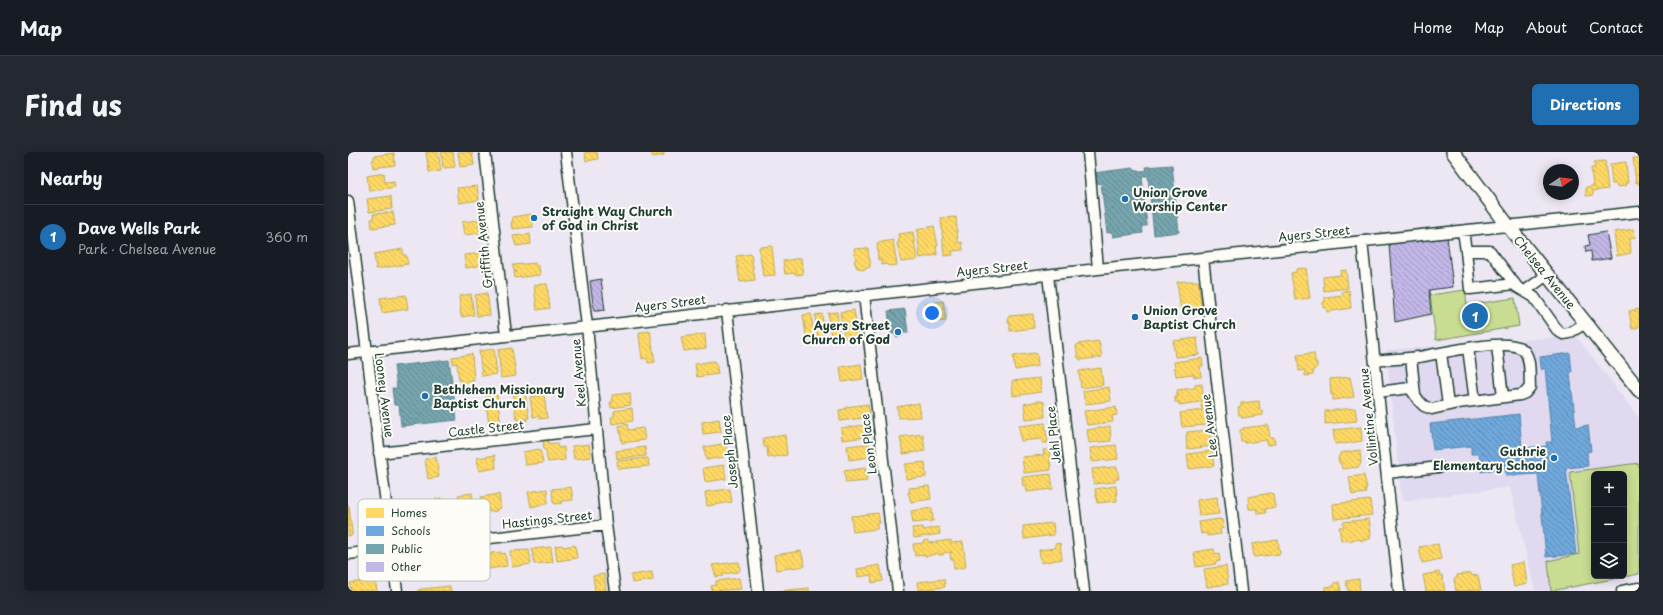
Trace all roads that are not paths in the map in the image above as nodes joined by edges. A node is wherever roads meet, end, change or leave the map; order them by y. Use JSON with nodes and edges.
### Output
{"nodes":[{"id":1,"x":485,"y":152,"type":"edge"},
{"id":2,"x":566,"y":152,"type":"edge"},
{"id":3,"x":1088,"y":152,"type":"edge"},
{"id":4,"x":1453,"y":152,"type":"edge"},
{"id":5,"x":348,"y":201,"type":"edge"},
{"id":6,"x":1639,"y":212,"type":"edge"},
{"id":7,"x":1509,"y":227,"type":"junction"},
{"id":8,"x":1463,"y":231,"type":"junction"},
{"id":9,"x":1362,"y":241,"type":"junction"},
{"id":10,"x":1466,"y":251,"type":"junction"},
{"id":11,"x":1203,"y":258,"type":"junction"},
{"id":12,"x":1098,"y":269,"type":"junction"},
{"id":13,"x":1048,"y":275,"type":"junction"},
{"id":14,"x":1547,"y":275,"type":"junction"},
{"id":15,"x":1515,"y":284,"type":"junction"},
{"id":16,"x":1525,"y":291,"type":"junction"},
{"id":17,"x":864,"y":295,"type":"junction"},
{"id":18,"x":727,"y":310,"type":"junction"},
{"id":19,"x":1586,"y":324,"type":"junction"},
{"id":20,"x":587,"y":326,"type":"junction"},
{"id":21,"x":506,"y":335,"type":"junction"},
{"id":22,"x":1498,"y":346,"type":"junction"},
{"id":23,"x":1468,"y":348,"type":"junction"},
{"id":24,"x":366,"y":351,"type":"junction"},
{"id":25,"x":1441,"y":353,"type":"junction"},
{"id":26,"x":348,"y":354,"type":"edge"},
{"id":27,"x":1411,"y":358,"type":"junction"},
{"id":28,"x":1375,"y":360,"type":"junction"},
{"id":29,"x":1639,"y":390,"type":"edge"},
{"id":30,"x":1378,"y":392,"type":"junction"},
{"id":31,"x":1416,"y":395,"type":"junction"},
{"id":32,"x":1503,"y":397,"type":"junction"},
{"id":33,"x":1475,"y":401,"type":"junction"},
{"id":34,"x":1448,"y":405,"type":"junction"},
{"id":35,"x":596,"y":429,"type":"junction"},
{"id":36,"x":380,"y":453,"type":"junction"},
{"id":37,"x":1439,"y":467,"type":"dead end"},
{"id":38,"x":1387,"y":473,"type":"junction"},
{"id":39,"x":386,"y":499,"type":"edge"},
{"id":40,"x":606,"y":525,"type":"junction"},
{"id":41,"x":490,"y":539,"type":"edge"},
{"id":42,"x":358,"y":553,"type":"edge"},
{"id":43,"x":348,"y":554,"type":"edge"},
{"id":44,"x":396,"y":581,"type":"edge"},
{"id":45,"x":1639,"y":588,"type":"edge"},
{"id":46,"x":397,"y":591,"type":"edge"},
{"id":47,"x":615,"y":591,"type":"edge"},
{"id":48,"x":758,"y":591,"type":"edge"},
{"id":49,"x":898,"y":591,"type":"edge"},
{"id":50,"x":1084,"y":591,"type":"edge"},
{"id":51,"x":1241,"y":591,"type":"edge"},
{"id":52,"x":1399,"y":591,"type":"edge"},
{"id":53,"x":1622,"y":591,"type":"edge"}],
"edges":[{"from":1,"to":21,"type":"street","name":"Griffith Avenue"},
{"from":2,"to":20,"type":"street","name":"Keel Avenue"},
{"from":3,"to":12,"type":"street"},
{"from":4,"to":7,"type":"main road","name":"Chelsea Avenue"},
{"from":5,"to":24,"type":"street","name":"Looney Avenue"},
{"from":6,"to":7,"type":"street","name":"Ayers Street"},
{"from":7,"to":8,"type":"street","name":"Ayers Street"},
{"from":7,"to":14,"type":"main road","name":"Chelsea Avenue"},
{"from":8,"to":9,"type":"street","name":"Ayers Street"},
{"from":8,"to":10,"type":"street"},
{"from":9,"to":11,"type":"street","name":"Ayers Street"},
{"from":9,"to":28,"type":"street","name":"Vollintine Avenue"},
{"from":10,"to":15,"type":"street"},
{"from":10,"to":15,"type":"street"},
{"from":11,"to":12,"type":"street","name":"Ayers Street"},
{"from":11,"to":51,"type":"street","name":"Lee Avenue"},
{"from":12,"to":13,"type":"street","name":"Ayers Street"},
{"from":13,"to":17,"type":"street","name":"Ayers Street"},
{"from":13,"to":50,"type":"street","name":"Jehl Place"},
{"from":14,"to":16,"type":"street"},
{"from":14,"to":19,"type":"main road","name":"Chelsea Avenue"},
{"from":15,"to":16,"type":"street"},
{"from":16,"to":19,"type":"street"},
{"from":17,"to":18,"type":"street","name":"Ayers Street"},
{"from":17,"to":49,"type":"street","name":"Leon Place"},
{"from":18,"to":20,"type":"street","name":"Ayers Street"},
{"from":18,"to":48,"type":"street","name":"Joseph Place"},
{"from":19,"to":29,"type":"main road","name":"Chelsea Avenue"},
{"from":20,"to":21,"type":"street","name":"Ayers Street"},
{"from":20,"to":35,"type":"street","name":"Keel Avenue"},
{"from":21,"to":24,"type":"street","name":"Ayers Street"},
{"from":22,"to":23,"type":"street"},
{"from":22,"to":32,"type":"street"},
{"from":22,"to":32,"type":"street"},
{"from":23,"to":25,"type":"street"},
{"from":23,"to":33,"type":"street"},
{"from":24,"to":26,"type":"street","name":"Ayers Street"},
{"from":24,"to":36,"type":"street","name":"Looney Avenue"},
{"from":25,"to":27,"type":"street"},
{"from":25,"to":34,"type":"street"},
{"from":27,"to":28,"type":"street"},
{"from":27,"to":31,"type":"street"},
{"from":28,"to":30,"type":"street","name":"Vollintine Avenue"},
{"from":30,"to":31,"type":"street"},
{"from":30,"to":38,"type":"street","name":"Vollintine Avenue"},
{"from":31,"to":34,"type":"street"},
{"from":32,"to":33,"type":"street"},
{"from":33,"to":34,"type":"street"},
{"from":35,"to":36,"type":"street","name":"Castle Street"},
{"from":35,"to":40,"type":"street","name":"Keel Avenue"},
{"from":36,"to":39,"type":"street","name":"Looney Avenue"},
{"from":37,"to":38,"type":"street"},
{"from":38,"to":52,"type":"street","name":"Vollintine Avenue"},
{"from":40,"to":41,"type":"street","name":"Hastings Street"},
{"from":40,"to":47,"type":"street","name":"Keel Avenue"},
{"from":42,"to":43,"type":"street","name":"Hastings Street"},
{"from":44,"to":46,"type":"street","name":"Looney Avenue"},
{"from":45,"to":53,"type":"street"}]}
